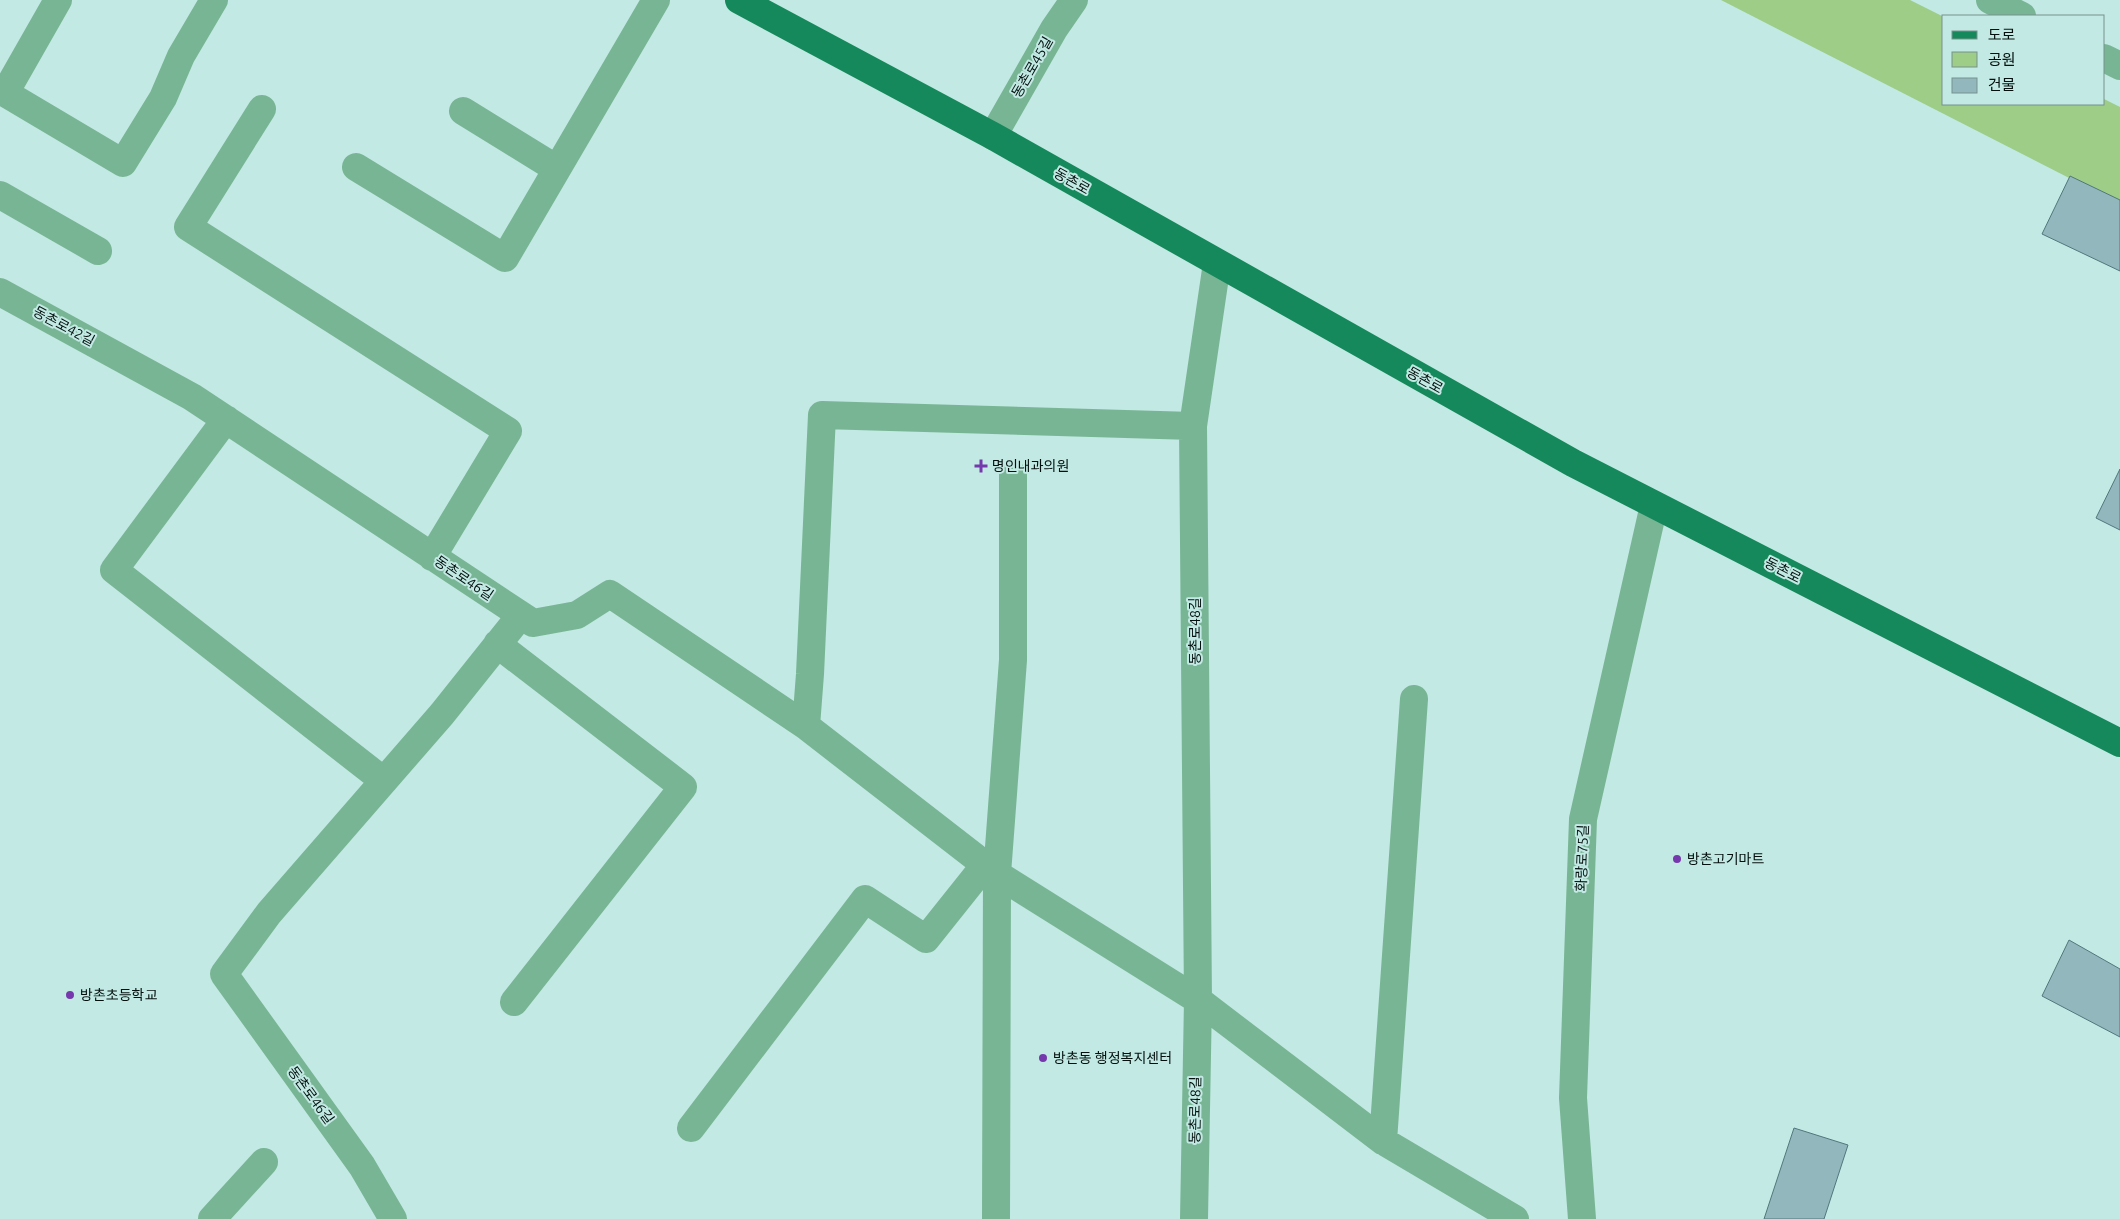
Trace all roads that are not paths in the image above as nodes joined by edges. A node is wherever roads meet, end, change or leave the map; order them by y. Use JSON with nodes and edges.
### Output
{"nodes":[{"id":1,"x":58,"y":0,"type":"edge"},
{"id":2,"x":214,"y":0,"type":"edge"},
{"id":3,"x":656,"y":0,"type":"edge"},
{"id":4,"x":740,"y":0,"type":"edge"},
{"id":5,"x":1074,"y":0,"type":"edge"},
{"id":6,"x":1990,"y":0,"type":"edge"},
{"id":7,"x":2020,"y":15,"type":"edge"},
{"id":8,"x":2105,"y":58,"type":"edge"},
{"id":9,"x":2120,"y":66,"type":"edge"},
{"id":10,"x":3,"y":92,"type":"edge"},
{"id":11,"x":262,"y":109,"type":"dead end"},
{"id":12,"x":463,"y":111,"type":"dead end"},
{"id":13,"x":993,"y":136,"type":"junction"},
{"id":14,"x":356,"y":168,"type":"dead end"},
{"id":15,"x":557,"y":169,"type":"junction"},
{"id":16,"x":0,"y":195,"type":"edge"},
{"id":17,"x":98,"y":251,"type":"dead end"},
{"id":18,"x":1217,"y":263,"type":"junction"},
{"id":19,"x":0,"y":292,"type":"edge"},
{"id":20,"x":127,"y":360,"type":"joint"},
{"id":21,"x":226,"y":419,"type":"junction"},
{"id":22,"x":1193,"y":426,"type":"junction"},
{"id":23,"x":1013,"y":475,"type":"dead end"},
{"id":24,"x":1654,"y":505,"type":"junction"},
{"id":25,"x":432,"y":557,"type":"junction"},
{"id":26,"x":521,"y":615,"type":"junction"},
{"id":27,"x":497,"y":644,"type":"junction"},
{"id":28,"x":1414,"y":700,"type":"dead end"},
{"id":29,"x":806,"y":726,"type":"junction"},
{"id":30,"x":2120,"y":743,"type":"edge"},
{"id":31,"x":384,"y":781,"type":"junction"},
{"id":32,"x":991,"y":870,"type":"junction"},
{"id":33,"x":1198,"y":1000,"type":"junction"},
{"id":34,"x":514,"y":1002,"type":"dead end"},
{"id":35,"x":691,"y":1128,"type":"dead end"},
{"id":36,"x":1383,"y":1141,"type":"junction"},
{"id":37,"x":264,"y":1162,"type":"dead end"},
{"id":38,"x":212,"y":1219,"type":"edge"},
{"id":39,"x":393,"y":1219,"type":"edge"},
{"id":40,"x":996,"y":1219,"type":"edge"},
{"id":41,"x":1194,"y":1219,"type":"edge"},
{"id":42,"x":1515,"y":1219,"type":"edge"},
{"id":43,"x":1582,"y":1219,"type":"edge"}],
"edges":[{"from":1,"to":10,"type":"street"},
{"from":2,"to":10,"type":"street"},
{"from":3,"to":15,"type":"street"},
{"from":4,"to":13,"type":"main road","name":"동촌로"},
{"from":5,"to":13,"type":"street","name":"동촌로45길"},
{"from":6,"to":7,"type":"street"},
{"from":8,"to":9,"type":"street"},
{"from":11,"to":25,"type":"street"},
{"from":12,"to":15,"type":"street"},
{"from":13,"to":18,"type":"main road","name":"동촌로"},
{"from":14,"to":15,"type":"street"},
{"from":16,"to":17,"type":"street"},
{"from":18,"to":22,"type":"street","name":"동촌로48길"},
{"from":18,"to":24,"type":"main road","name":"동촌로"},
{"from":19,"to":20,"type":"street","name":"동촌로42길"},
{"from":20,"to":21,"type":"street","name":"동촌로46길"},
{"from":21,"to":25,"type":"street","name":"동촌로46길"},
{"from":21,"to":31,"type":"street"},
{"from":22,"to":29,"type":"street"},
{"from":22,"to":33,"type":"street","name":"동촌로48길"},
{"from":23,"to":32,"type":"street"},
{"from":24,"to":30,"type":"main road","name":"동촌로"},
{"from":24,"to":43,"type":"street","name":"화랑로75길"},
{"from":25,"to":26,"type":"street","name":"동촌로46길"},
{"from":26,"to":27,"type":"street"},
{"from":26,"to":29,"type":"street","name":"동촌로46길"},
{"from":27,"to":31,"type":"street"},
{"from":27,"to":34,"type":"street"},
{"from":28,"to":36,"type":"street"},
{"from":29,"to":32,"type":"street"},
{"from":31,"to":39,"type":"street","name":"동촌로46길"},
{"from":32,"to":33,"type":"street"},
{"from":32,"to":35,"type":"street"},
{"from":32,"to":40,"type":"street"},
{"from":33,"to":36,"type":"street"},
{"from":33,"to":41,"type":"street","name":"동촌로48길"},
{"from":36,"to":42,"type":"street"},
{"from":37,"to":38,"type":"street"}]}
